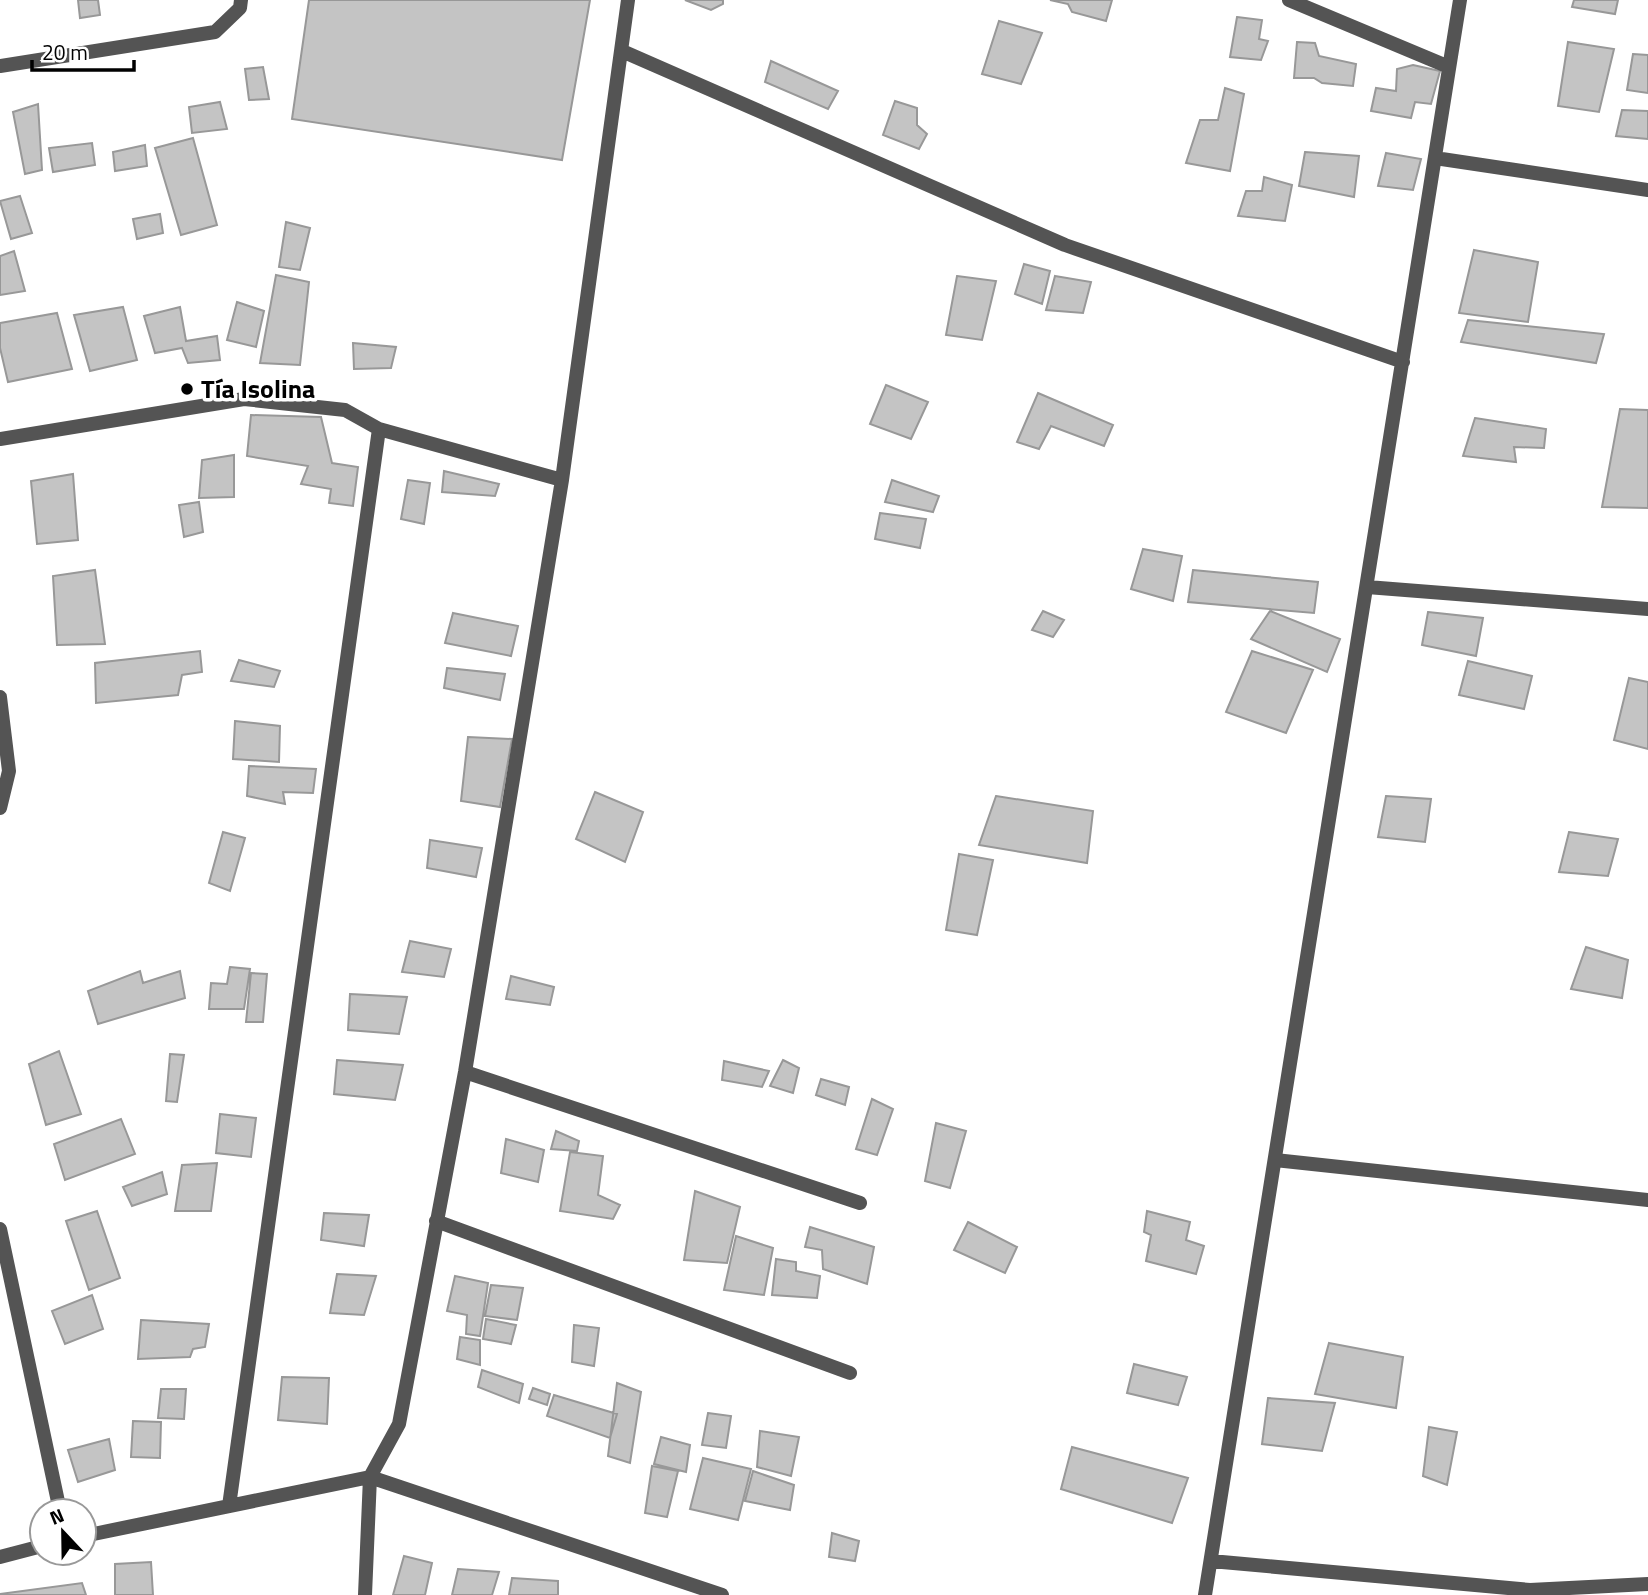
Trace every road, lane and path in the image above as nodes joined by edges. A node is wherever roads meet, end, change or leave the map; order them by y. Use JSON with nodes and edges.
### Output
{"nodes":[{"id":1,"x":241,"y":0,"type":"edge"},
{"id":2,"x":628,"y":0,"type":"edge"},
{"id":3,"x":1289,"y":0,"type":"edge"},
{"id":4,"x":1460,"y":0,"type":"edge"},
{"id":5,"x":622,"y":51,"type":"junction"},
{"id":6,"x":0,"y":66,"type":"edge"},
{"id":7,"x":1450,"y":67,"type":"junction"},
{"id":8,"x":1435,"y":159,"type":"junction"},
{"id":9,"x":1648,"y":190,"type":"edge"},
{"id":10,"x":1403,"y":362,"type":"junction"},
{"id":11,"x":379,"y":429,"type":"junction"},
{"id":12,"x":0,"y":439,"type":"edge"},
{"id":13,"x":562,"y":480,"type":"junction"},
{"id":14,"x":1367,"y":587,"type":"junction"},
{"id":15,"x":1648,"y":609,"type":"edge"},
{"id":16,"x":0,"y":697,"type":"edge"},
{"id":17,"x":5,"y":772,"type":"edge"},
{"id":18,"x":0,"y":808,"type":"edge"},
{"id":19,"x":465,"y":1072,"type":"junction"},
{"id":20,"x":1275,"y":1160,"type":"junction"},
{"id":21,"x":1648,"y":1200,"type":"edge"},
{"id":22,"x":860,"y":1203,"type":"dead end"},
{"id":23,"x":436,"y":1221,"type":"junction"},
{"id":24,"x":0,"y":1229,"type":"edge"},
{"id":25,"x":850,"y":1373,"type":"dead end"},
{"id":26,"x":370,"y":1477,"type":"junction"},
{"id":27,"x":57,"y":1497,"type":"edge"},
{"id":28,"x":229,"y":1506,"type":"junction"},
{"id":29,"x":98,"y":1533,"type":"edge"},
{"id":30,"x":28,"y":1550,"type":"edge"},
{"id":31,"x":0,"y":1557,"type":"edge"},
{"id":32,"x":1211,"y":1561,"type":"junction"},
{"id":33,"x":1648,"y":1584,"type":"edge"},
{"id":34,"x":365,"y":1595,"type":"edge"},
{"id":35,"x":722,"y":1595,"type":"edge"},
{"id":36,"x":1205,"y":1595,"type":"edge"}],
"edges":[{"from":1,"to":6,"type":"street"},
{"from":2,"to":5,"type":"street"},
{"from":3,"to":7,"type":"street"},
{"from":4,"to":7,"type":"street"},
{"from":5,"to":10,"type":"street"},
{"from":5,"to":13,"type":"street"},
{"from":7,"to":8,"type":"street"},
{"from":8,"to":9,"type":"street"},
{"from":8,"to":10,"type":"street"},
{"from":10,"to":14,"type":"street"},
{"from":11,"to":12,"type":"street"},
{"from":11,"to":13,"type":"street"},
{"from":11,"to":28,"type":"street"},
{"from":13,"to":19,"type":"street"},
{"from":14,"to":15,"type":"street"},
{"from":14,"to":20,"type":"street"},
{"from":16,"to":17,"type":"street"},
{"from":17,"to":18,"type":"street"},
{"from":19,"to":22,"type":"street"},
{"from":19,"to":23,"type":"street"},
{"from":20,"to":21,"type":"street"},
{"from":20,"to":32,"type":"street"},
{"from":23,"to":25,"type":"street"},
{"from":23,"to":26,"type":"street"},
{"from":24,"to":27,"type":"street"},
{"from":26,"to":28,"type":"street"},
{"from":26,"to":34,"type":"street"},
{"from":26,"to":35,"type":"street"},
{"from":28,"to":29,"type":"street"},
{"from":30,"to":31,"type":"street"},
{"from":32,"to":33,"type":"street"},
{"from":32,"to":36,"type":"street"}]}
